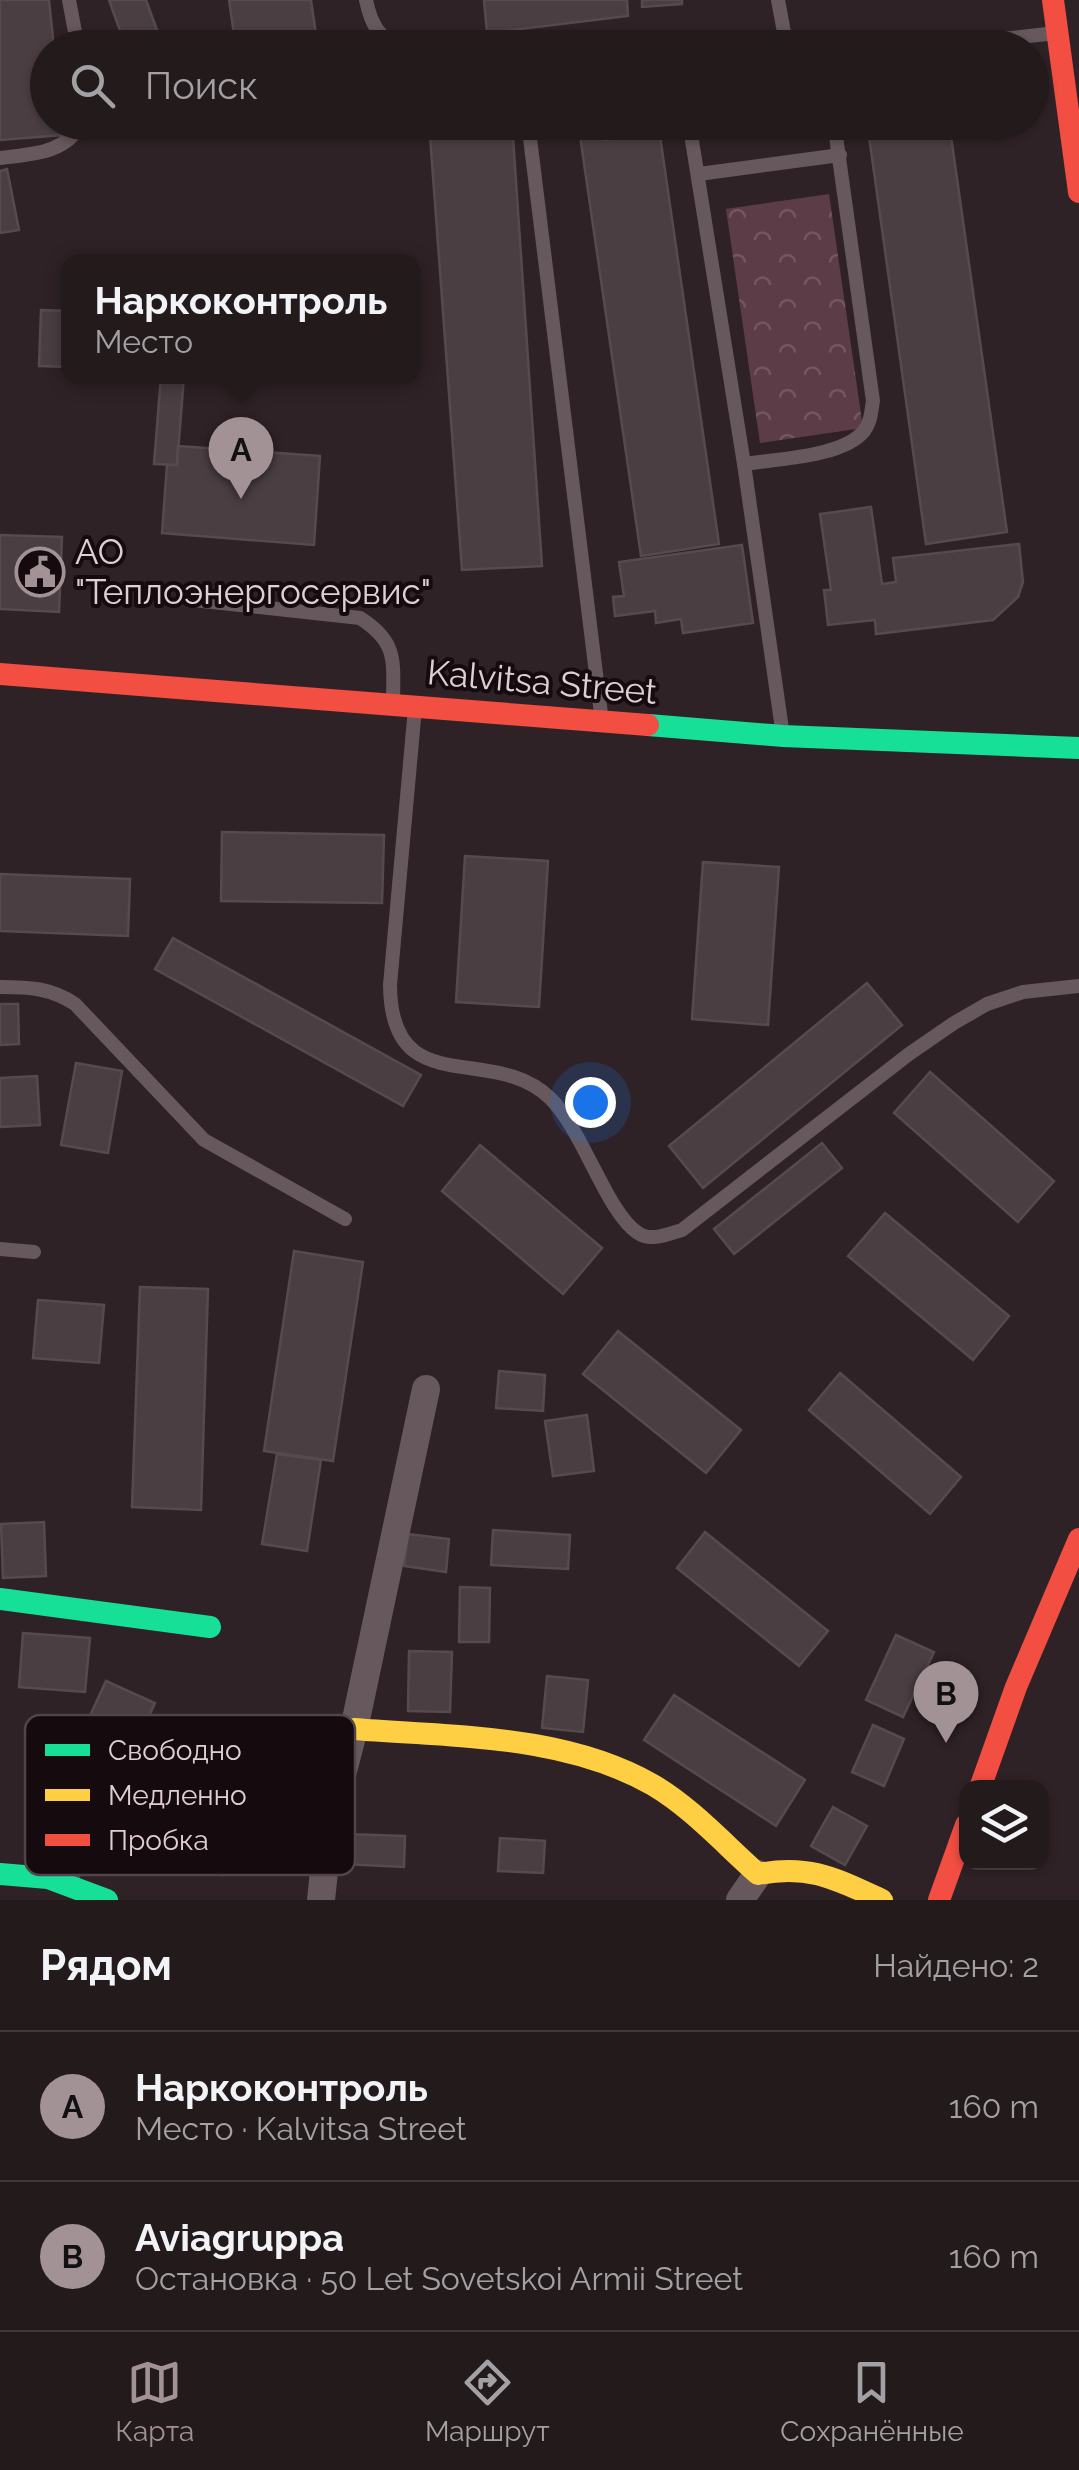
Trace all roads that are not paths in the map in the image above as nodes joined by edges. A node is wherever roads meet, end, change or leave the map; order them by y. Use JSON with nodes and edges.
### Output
{"nodes":[{"id":1,"x":69,"y":0,"type":"edge"},
{"id":2,"x":366,"y":0,"type":"edge"},
{"id":3,"x":778,"y":0,"type":"edge"},
{"id":4,"x":1052,"y":0,"type":"edge"},
{"id":5,"x":75,"y":30,"type":"edge"},
{"id":6,"x":377,"y":30,"type":"edge"},
{"id":7,"x":784,"y":30,"type":"edge"},
{"id":8,"x":1057,"y":33,"type":"junction"},
{"id":9,"x":1049,"y":34,"type":"edge"},
{"id":10,"x":69,"y":140,"type":"edge"},
{"id":11,"x":530,"y":140,"type":"edge"},
{"id":12,"x":692,"y":140,"type":"edge"},
{"id":13,"x":837,"y":140,"type":"edge"},
{"id":14,"x":840,"y":155,"type":"junction"},
{"id":15,"x":0,"y":158,"type":"edge"},
{"id":16,"x":699,"y":174,"type":"junction"},
{"id":17,"x":1079,"y":192,"type":"edge"},
{"id":18,"x":744,"y":464,"type":"junction"},
{"id":19,"x":194,"y":600,"type":"dead end"},
{"id":20,"x":0,"y":674,"type":"edge"},
{"id":21,"x":404,"y":706,"type":"junction"},
{"id":22,"x":602,"y":722,"type":"junction"},
{"id":23,"x":784,"y":736,"type":"junction"},
{"id":24,"x":1079,"y":748,"type":"edge"},
{"id":25,"x":1079,"y":986,"type":"edge"},
{"id":26,"x":0,"y":988,"type":"edge"},
{"id":27,"x":345,"y":1220,"type":"dead end"},
{"id":28,"x":0,"y":1249,"type":"edge"},
{"id":29,"x":34,"y":1252,"type":"dead end"},
{"id":30,"x":426,"y":1389,"type":"dead end"},
{"id":31,"x":1079,"y":1539,"type":"edge"},
{"id":32,"x":0,"y":1598,"type":"edge"},
{"id":33,"x":210,"y":1627,"type":"dead end"},
{"id":34,"x":355,"y":1723,"type":"edge"},
{"id":35,"x":355,"y":1728,"type":"edge"},
{"id":36,"x":983,"y":1780,"type":"edge"},
{"id":37,"x":959,"y":1844,"type":"edge"},
{"id":38,"x":0,"y":1874,"type":"edge"},
{"id":39,"x":758,"y":1874,"type":"junction"},
{"id":40,"x":323,"y":1875,"type":"edge"},
{"id":41,"x":108,"y":1900,"type":"edge"},
{"id":42,"x":320,"y":1900,"type":"edge"},
{"id":43,"x":740,"y":1900,"type":"edge"},
{"id":44,"x":882,"y":1900,"type":"edge"},
{"id":45,"x":939,"y":1900,"type":"edge"}],
"edges":[{"from":1,"to":5,"type":"lane"},
{"from":2,"to":6,"type":"lane"},
{"from":3,"to":7,"type":"lane"},
{"from":4,"to":8,"type":"street"},
{"from":8,"to":9,"type":"lane"},
{"from":8,"to":17,"type":"street"},
{"from":10,"to":15,"type":"lane"},
{"from":11,"to":22,"type":"lane"},
{"from":12,"to":16,"type":"lane"},
{"from":13,"to":14,"type":"lane"},
{"from":14,"to":16,"type":"lane"},
{"from":14,"to":18,"type":"lane"},
{"from":16,"to":18,"type":"lane"},
{"from":18,"to":23,"type":"lane"},
{"from":19,"to":21,"type":"lane"},
{"from":20,"to":21,"type":"street","name":"Kalvitsa Street"},
{"from":21,"to":22,"type":"street","name":"Kalvitsa Street"},
{"from":21,"to":25,"type":"lane"},
{"from":22,"to":23,"type":"street","name":"Kalvitsa Street"},
{"from":23,"to":24,"type":"street","name":"Kalvitsa Street"},
{"from":26,"to":27,"type":"lane"},
{"from":28,"to":29,"type":"lane"},
{"from":30,"to":34,"type":"street"},
{"from":31,"to":36,"type":"street"},
{"from":32,"to":33,"type":"street"},
{"from":35,"to":39,"type":"street"},
{"from":37,"to":45,"type":"street"},
{"from":38,"to":41,"type":"street"},
{"from":39,"to":43,"type":"street"},
{"from":39,"to":44,"type":"street"},
{"from":40,"to":42,"type":"street"}]}
